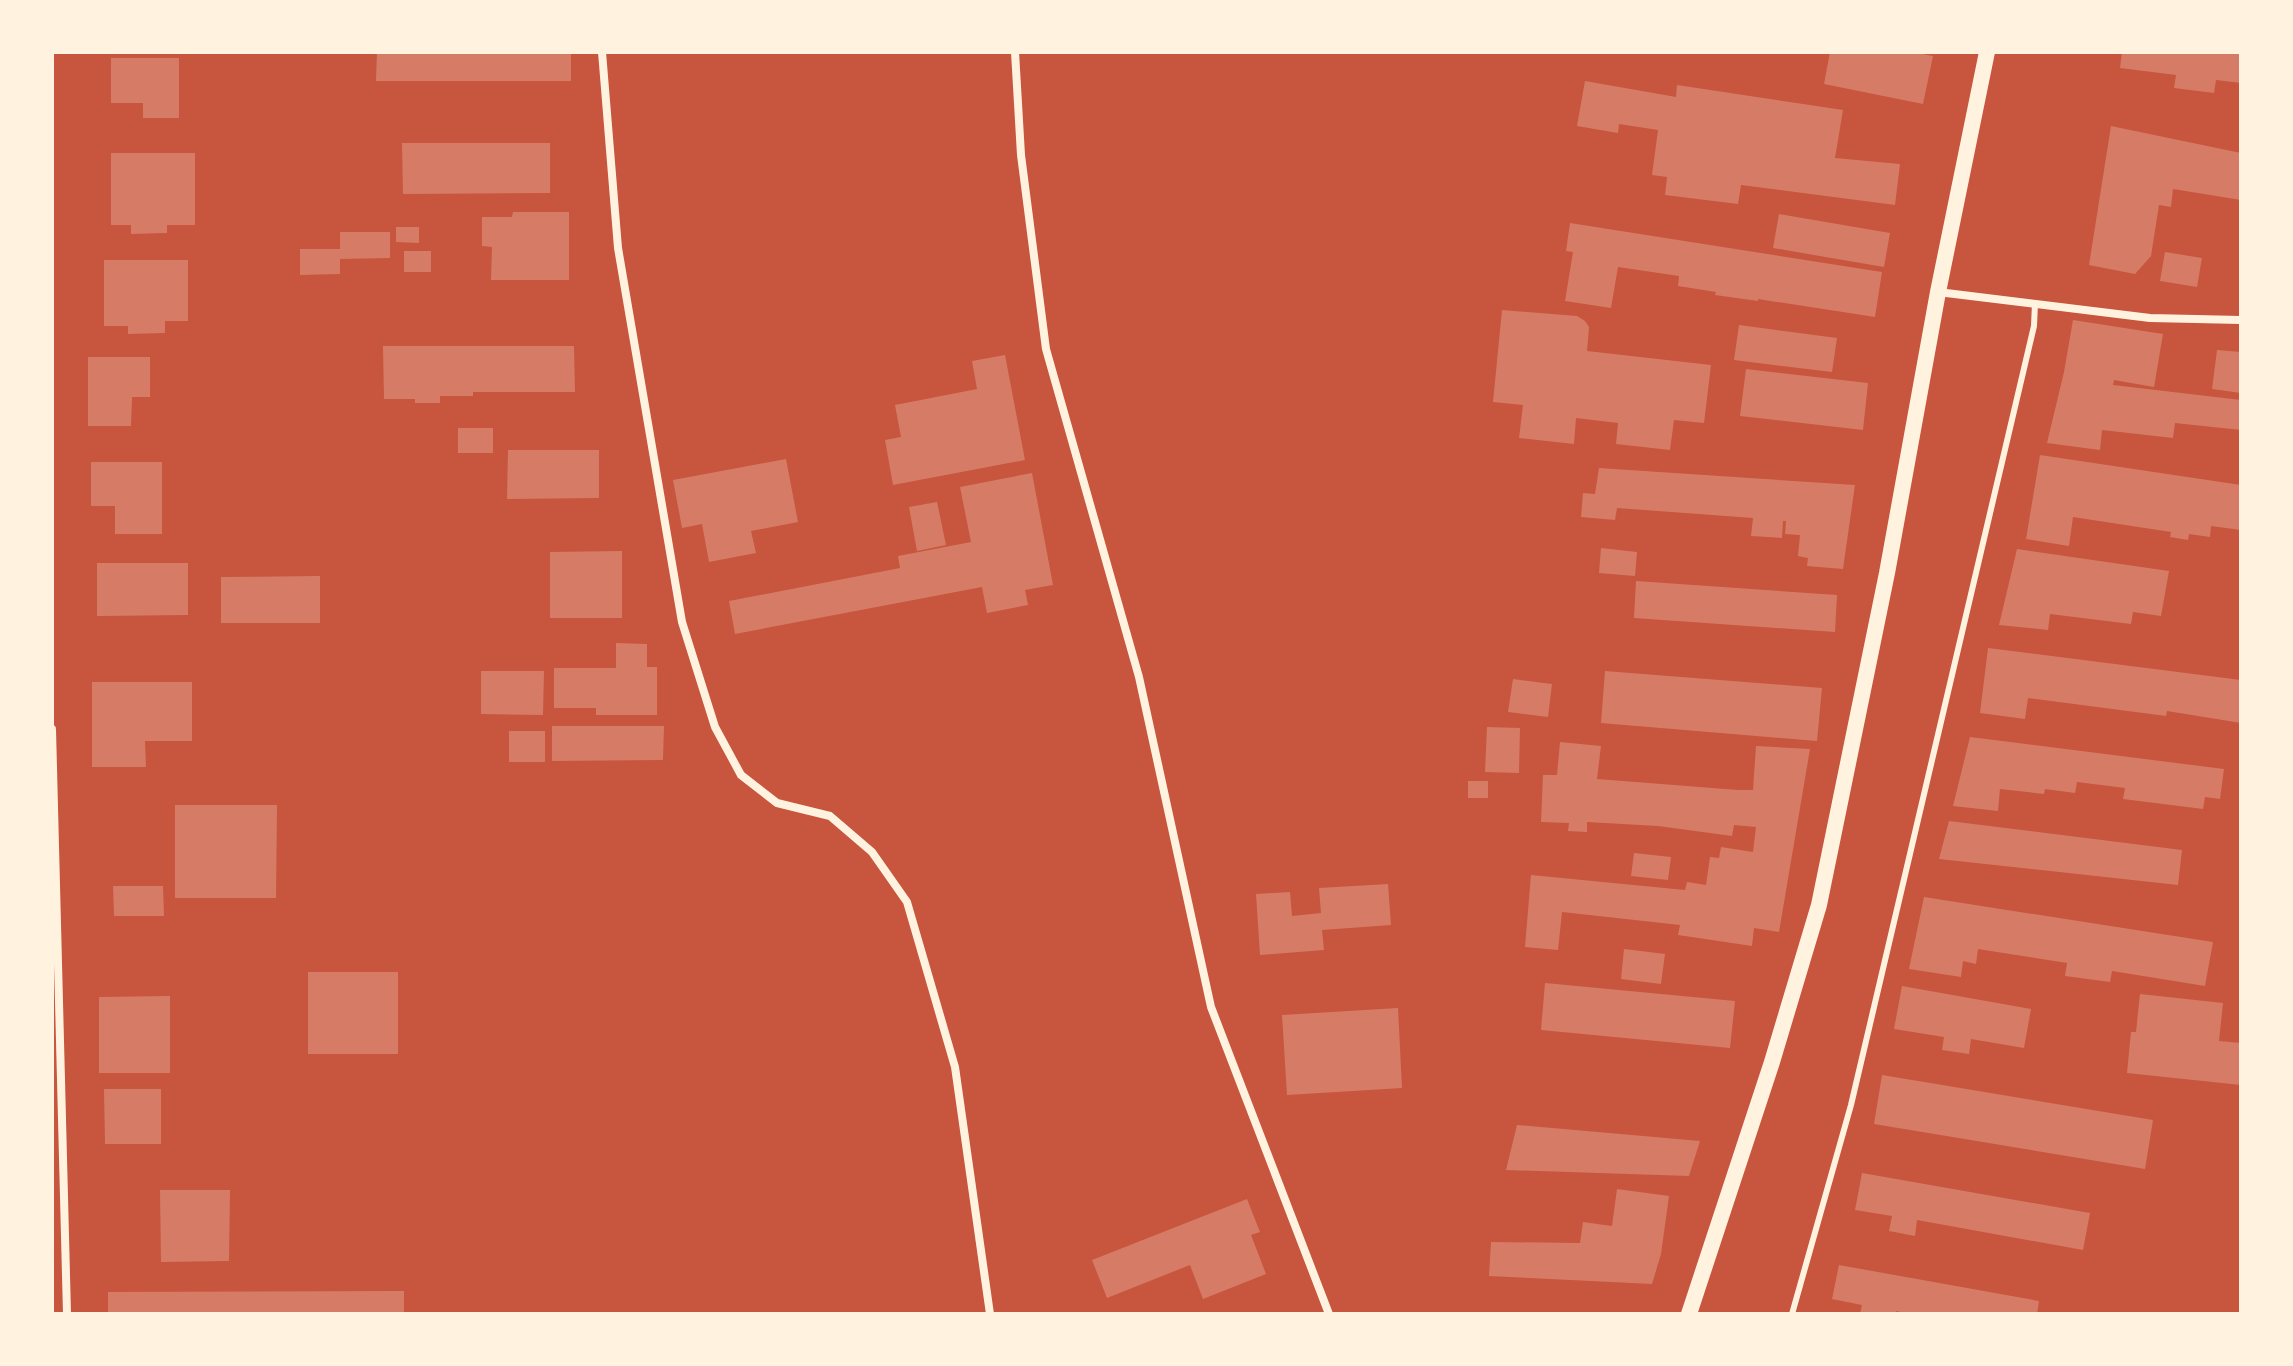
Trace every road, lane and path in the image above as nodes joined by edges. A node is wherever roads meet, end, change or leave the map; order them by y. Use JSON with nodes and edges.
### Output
{"nodes":[{"id":1,"x":602,"y":52,"type":"edge"},
{"id":2,"x":1015,"y":52,"type":"edge"},
{"id":3,"x":1987,"y":52,"type":"edge"},
{"id":4,"x":1938,"y":292,"type":"junction"},
{"id":5,"x":2035,"y":303,"type":"junction"},
{"id":6,"x":2241,"y":320,"type":"edge"},
{"id":7,"x":52,"y":729,"type":"edge"},
{"id":8,"x":67,"y":1314,"type":"edge"},
{"id":9,"x":990,"y":1314,"type":"edge"},
{"id":10,"x":1329,"y":1314,"type":"edge"},
{"id":11,"x":1689,"y":1314,"type":"edge"},
{"id":12,"x":1792,"y":1314,"type":"edge"}],
"edges":[{"from":1,"to":9,"type":"street"},
{"from":2,"to":10,"type":"street"},
{"from":3,"to":4,"type":"main road"},
{"from":4,"to":5,"type":"street"},
{"from":4,"to":11,"type":"main road"},
{"from":5,"to":6,"type":"street"},
{"from":5,"to":12,"type":"lane"},
{"from":7,"to":8,"type":"street"}]}
